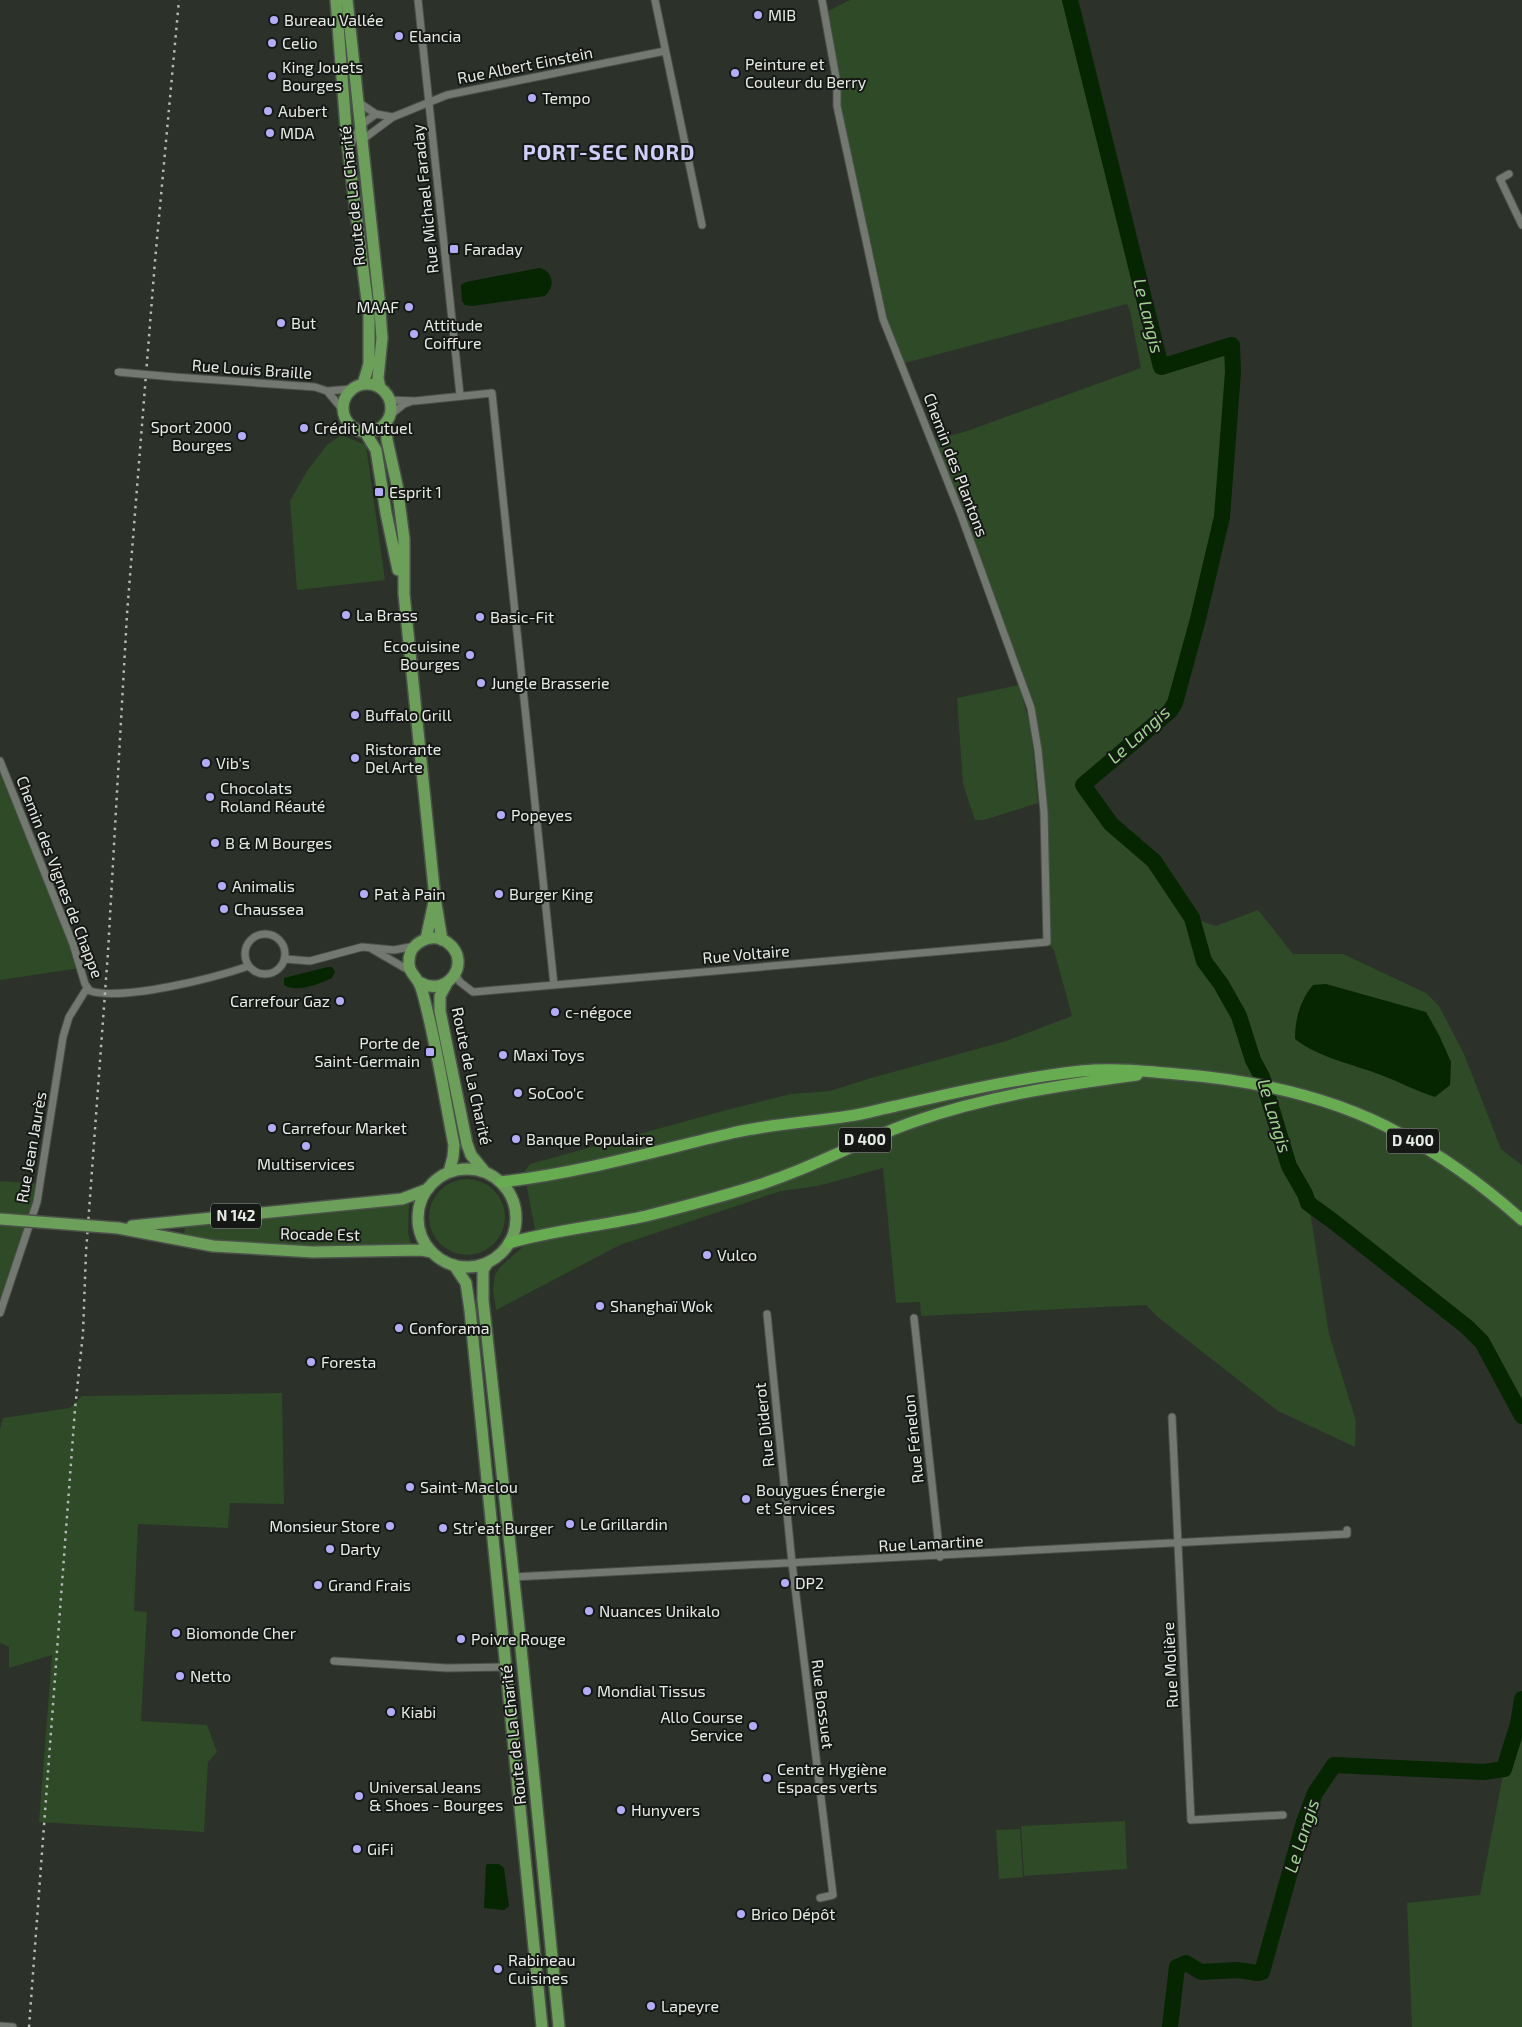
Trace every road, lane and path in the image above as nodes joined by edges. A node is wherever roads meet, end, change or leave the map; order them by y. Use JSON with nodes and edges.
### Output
{"nodes":[{"id":1,"x":337,"y":0,"type":"edge"},
{"id":2,"x":347,"y":0,"type":"edge"},
{"id":3,"x":418,"y":0,"type":"edge"},
{"id":4,"x":654,"y":0,"type":"edge"},
{"id":5,"x":822,"y":0,"type":"edge"},
{"id":6,"x":666,"y":51,"type":"junction"},
{"id":7,"x":358,"y":102,"type":"junction"},
{"id":8,"x":428,"y":102,"type":"junction"},
{"id":9,"x":376,"y":114,"type":"junction"},
{"id":10,"x":393,"y":117,"type":"junction"},
{"id":11,"x":360,"y":132,"type":"junction"},
{"id":12,"x":348,"y":150,"type":"junction"},
{"id":13,"x":1509,"y":174,"type":"dead end"},
{"id":14,"x":702,"y":225,"type":"dead end"},
{"id":15,"x":1522,"y":226,"type":"edge"},
{"id":16,"x":118,"y":372,"type":"dead end"},
{"id":17,"x":363,"y":384,"type":"junction"},
{"id":18,"x":380,"y":388,"type":"junction"},
{"id":19,"x":351,"y":390,"type":"junction"},
{"id":20,"x":327,"y":391,"type":"junction"},
{"id":21,"x":460,"y":395,"type":"junction"},
{"id":22,"x":389,"y":400,"type":"junction"},
{"id":23,"x":415,"y":401,"type":"junction"},
{"id":24,"x":343,"y":410,"type":"junction"},
{"id":25,"x":388,"y":419,"type":"junction"},
{"id":26,"x":365,"y":432,"type":"junction"},
{"id":27,"x":404,"y":594,"type":"junction"},
{"id":28,"x":0,"y":761,"type":"edge"},
{"id":29,"x":435,"y":898,"type":"junction"},
{"id":30,"x":426,"y":939,"type":"junction"},
{"id":31,"x":442,"y":940,"type":"junction"},
{"id":32,"x":1048,"y":942,"type":"joint"},
{"id":33,"x":415,"y":946,"type":"junction"},
{"id":34,"x":372,"y":949,"type":"junction"},
{"id":35,"x":285,"y":959,"type":"junction"},
{"id":36,"x":249,"y":966,"type":"junction"},
{"id":37,"x":410,"y":971,"type":"junction"},
{"id":38,"x":455,"y":974,"type":"junction"},
{"id":39,"x":419,"y":982,"type":"junction"},
{"id":40,"x":446,"y":983,"type":"junction"},
{"id":41,"x":554,"y":985,"type":"junction"},
{"id":42,"x":87,"y":988,"type":"junction"},
{"id":43,"x":1159,"y":1072,"type":"junction"},
{"id":44,"x":449,"y":1172,"type":"junction"},
{"id":45,"x":485,"y":1172,"type":"junction"},
{"id":46,"x":501,"y":1182,"type":"junction"},
{"id":47,"x":428,"y":1189,"type":"junction"},
{"id":48,"x":0,"y":1219,"type":"edge"},
{"id":49,"x":1522,"y":1220,"type":"edge"},
{"id":50,"x":118,"y":1228,"type":"junction"},
{"id":51,"x":510,"y":1242,"type":"junction"},
{"id":52,"x":432,"y":1252,"type":"junction"},
{"id":53,"x":488,"y":1262,"type":"junction"},
{"id":54,"x":454,"y":1265,"type":"junction"},
{"id":55,"x":0,"y":1313,"type":"edge"},
{"id":56,"x":767,"y":1314,"type":"dead end"},
{"id":57,"x":914,"y":1318,"type":"dead end"},
{"id":58,"x":1172,"y":1417,"type":"dead end"},
{"id":59,"x":1346,"y":1530,"type":"dead end"},
{"id":60,"x":1177,"y":1543,"type":"junction"},
{"id":61,"x":940,"y":1556,"type":"junction"},
{"id":62,"x":792,"y":1563,"type":"junction"},
{"id":63,"x":513,"y":1578,"type":"junction"},
{"id":64,"x":334,"y":1661,"type":"dead end"},
{"id":65,"x":507,"y":1667,"type":"junction"},
{"id":66,"x":1283,"y":1815,"type":"dead end"},
{"id":67,"x":820,"y":1898,"type":"dead end"},
{"id":68,"x":0,"y":2026,"type":"edge"},
{"id":69,"x":12,"y":2027,"type":"edge"},
{"id":70,"x":542,"y":2027,"type":"edge"},
{"id":71,"x":559,"y":2027,"type":"edge"}],
"edges":[{"from":1,"to":11,"type":"main road"},
{"from":1,"to":12,"type":"main road","name":"Route de La Charité"},
{"from":2,"to":7,"type":"main road","name":"Route de La Charité"},
{"from":3,"to":8,"type":"street","name":"Rue Michael Faraday"},
{"from":4,"to":6,"type":"street"},
{"from":5,"to":32,"type":"street","name":"Chemin des Plantons"},
{"from":6,"to":8,"type":"street","name":"Rue Albert Einstein"},
{"from":6,"to":14,"type":"street"},
{"from":7,"to":9,"type":"street"},
{"from":7,"to":11,"type":"main road","name":"Route de La Charité"},
{"from":8,"to":10,"type":"street","name":"Rue Albert Einstein"},
{"from":8,"to":21,"type":"street","name":"Rue Michael Faraday"},
{"from":9,"to":10,"type":"street"},
{"from":9,"to":11,"type":"street","name":"Rue Albert Einstein"},
{"from":10,"to":11,"type":"street","name":"Rue Albert Einstein"},
{"from":11,"to":12,"type":"street","name":"Rue Albert Einstein"},
{"from":11,"to":18,"type":"main road","name":"Route de La Charité"},
{"from":12,"to":17,"type":"main road","name":"Route de La Charité"},
{"from":13,"to":15,"type":"street"},
{"from":16,"to":20,"type":"street","name":"Rue Louis Braille","bridge":true},
{"from":17,"to":18,"type":"main road"},
{"from":17,"to":19,"type":"main road"},
{"from":18,"to":22,"type":"main road"},
{"from":19,"to":20,"type":"street","name":"Rue Louis Braille"},
{"from":19,"to":24,"type":"main road"},
{"from":20,"to":24,"type":"street","name":"Rue Louis Braille"},
{"from":21,"to":23,"type":"street"},
{"from":21,"to":41,"type":"street"},
{"from":22,"to":23,"type":"street"},
{"from":22,"to":25,"type":"main road"},
{"from":23,"to":25,"type":"street"},
{"from":24,"to":26,"type":"main road"},
{"from":25,"to":26,"type":"main road"},
{"from":25,"to":27,"type":"main road"},
{"from":26,"to":27,"type":"main road"},
{"from":27,"to":29,"type":"main road"},
{"from":28,"to":42,"type":"street","name":"Chemin des Vignes de Chappe"},
{"from":29,"to":30,"type":"main road"},
{"from":29,"to":31,"type":"main road"},
{"from":30,"to":31,"type":"main road"},
{"from":30,"to":33,"type":"main road"},
{"from":31,"to":38,"type":"main road"},
{"from":32,"to":41,"type":"street","name":"Rue Voltaire"},
{"from":33,"to":34,"type":"street"},
{"from":33,"to":37,"type":"main road"},
{"from":34,"to":35,"type":"street"},
{"from":34,"to":37,"type":"street"},
{"from":35,"to":36,"type":"street"},
{"from":35,"to":36,"type":"street"},
{"from":36,"to":42,"type":"street","name":"Chemin des Vignes de Chappe"},
{"from":37,"to":39,"type":"main road"},
{"from":38,"to":40,"type":"main road"},
{"from":38,"to":41,"type":"street","name":"Rue Voltaire"},
{"from":39,"to":40,"type":"main road"},
{"from":39,"to":44,"type":"main road","name":"Route de La Charité"},
{"from":40,"to":45,"type":"main road","name":"Route de La Charité"},
{"from":42,"to":55,"type":"street","name":"Rue Jean Jaurès"},
{"from":43,"to":46,"type":"highway","number":"D 400"},
{"from":43,"to":49,"type":"highway","number":"D 400"},
{"from":43,"to":51,"type":"highway","number":"D 400"},
{"from":44,"to":45,"type":"main road"},
{"from":44,"to":47,"type":"main road"},
{"from":45,"to":46,"type":"main road"},
{"from":46,"to":51,"type":"main road"},
{"from":47,"to":50,"type":"main road","name":"Rocade Est","number":"N 142"},
{"from":47,"to":52,"type":"main road"},
{"from":48,"to":50,"type":"main road","name":"Rocade Est","number":"N 142","bridge":true},
{"from":50,"to":52,"type":"main road","name":"Rocade Est","number":"N 142"},
{"from":51,"to":53,"type":"main road"},
{"from":52,"to":54,"type":"main road"},
{"from":53,"to":54,"type":"main road"},
{"from":53,"to":63,"type":"main road","name":"Route de La Charité"},
{"from":54,"to":65,"type":"main road","name":"Route de La Charité"},
{"from":56,"to":62,"type":"street","name":"Rue Diderot"},
{"from":57,"to":61,"type":"street","name":"Rue Fénelon"},
{"from":58,"to":60,"type":"street","name":"Rue Molière"},
{"from":59,"to":60,"type":"street","name":"Rue Lamartine"},
{"from":60,"to":61,"type":"street","name":"Rue Lamartine"},
{"from":60,"to":66,"type":"street","name":"Rue Molière"},
{"from":61,"to":62,"type":"street","name":"Rue Lamartine"},
{"from":62,"to":63,"type":"street","name":"Rue Lamartine"},
{"from":62,"to":67,"type":"street","name":"Rue Bossuet"},
{"from":63,"to":71,"type":"main road","name":"Route de La Charité"},
{"from":64,"to":65,"type":"street"},
{"from":65,"to":70,"type":"main road","name":"Route de La Charité"},
{"from":68,"to":69,"type":"street"}]}
